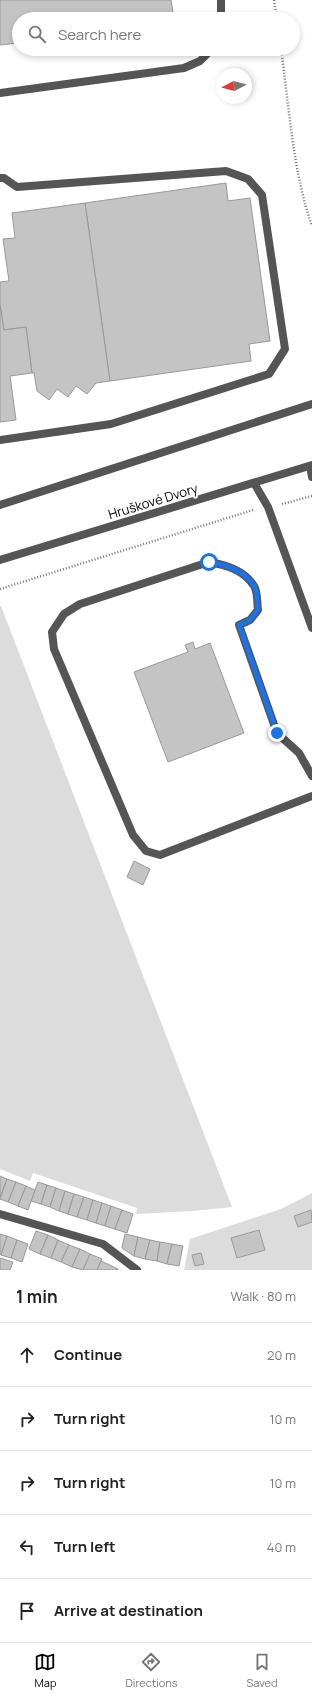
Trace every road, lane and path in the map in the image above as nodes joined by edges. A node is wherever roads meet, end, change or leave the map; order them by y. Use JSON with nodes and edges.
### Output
{"nodes":[{"id":1,"x":221,"y":0,"type":"edge"},
{"id":2,"x":274,"y":0,"type":"edge"},
{"id":3,"x":221,"y":12,"type":"edge"},
{"id":4,"x":276,"y":12,"type":"edge"},
{"id":5,"x":205,"y":56,"type":"edge"},
{"id":6,"x":282,"y":56,"type":"edge"},
{"id":7,"x":0,"y":93,"type":"edge"},
{"id":8,"x":0,"y":178,"type":"edge"},
{"id":9,"x":312,"y":226,"type":"edge"},
{"id":10,"x":312,"y":404,"type":"edge"},
{"id":11,"x":0,"y":440,"type":"edge"},
{"id":12,"x":311,"y":465,"type":"edge"},
{"id":13,"x":312,"y":478,"type":"edge"},
{"id":14,"x":254,"y":483,"type":"junction"},
{"id":15,"x":312,"y":496,"type":"edge"},
{"id":16,"x":0,"y":505,"type":"edge"},
{"id":17,"x":268,"y":507,"type":"junction"},
{"id":18,"x":0,"y":560,"type":"edge"},
{"id":19,"x":0,"y":589,"type":"edge"},
{"id":20,"x":312,"y":628,"type":"edge"},
{"id":21,"x":312,"y":776,"type":"edge"},
{"id":22,"x":312,"y":796,"type":"edge"},
{"id":23,"x":0,"y":1214,"type":"edge"},
{"id":24,"x":137,"y":1270,"type":"edge"}],
"edges":[{"from":1,"to":3,"type":"street"},
{"from":2,"to":4,"type":"path"},
{"from":5,"to":7,"type":"street"},
{"from":6,"to":9,"type":"path"},
{"from":8,"to":11,"type":"street"},
{"from":10,"to":16,"type":"street"},
{"from":12,"to":13,"type":"street"},
{"from":12,"to":14,"type":"street","name":"Hruškové Dvory"},
{"from":14,"to":17,"type":"street"},
{"from":14,"to":18,"type":"street","name":"Hruškové Dvory"},
{"from":15,"to":17,"type":"path"},
{"from":17,"to":19,"type":"path"},
{"from":17,"to":20,"type":"street"},
{"from":21,"to":22,"type":"street"},
{"from":23,"to":24,"type":"street"}]}
